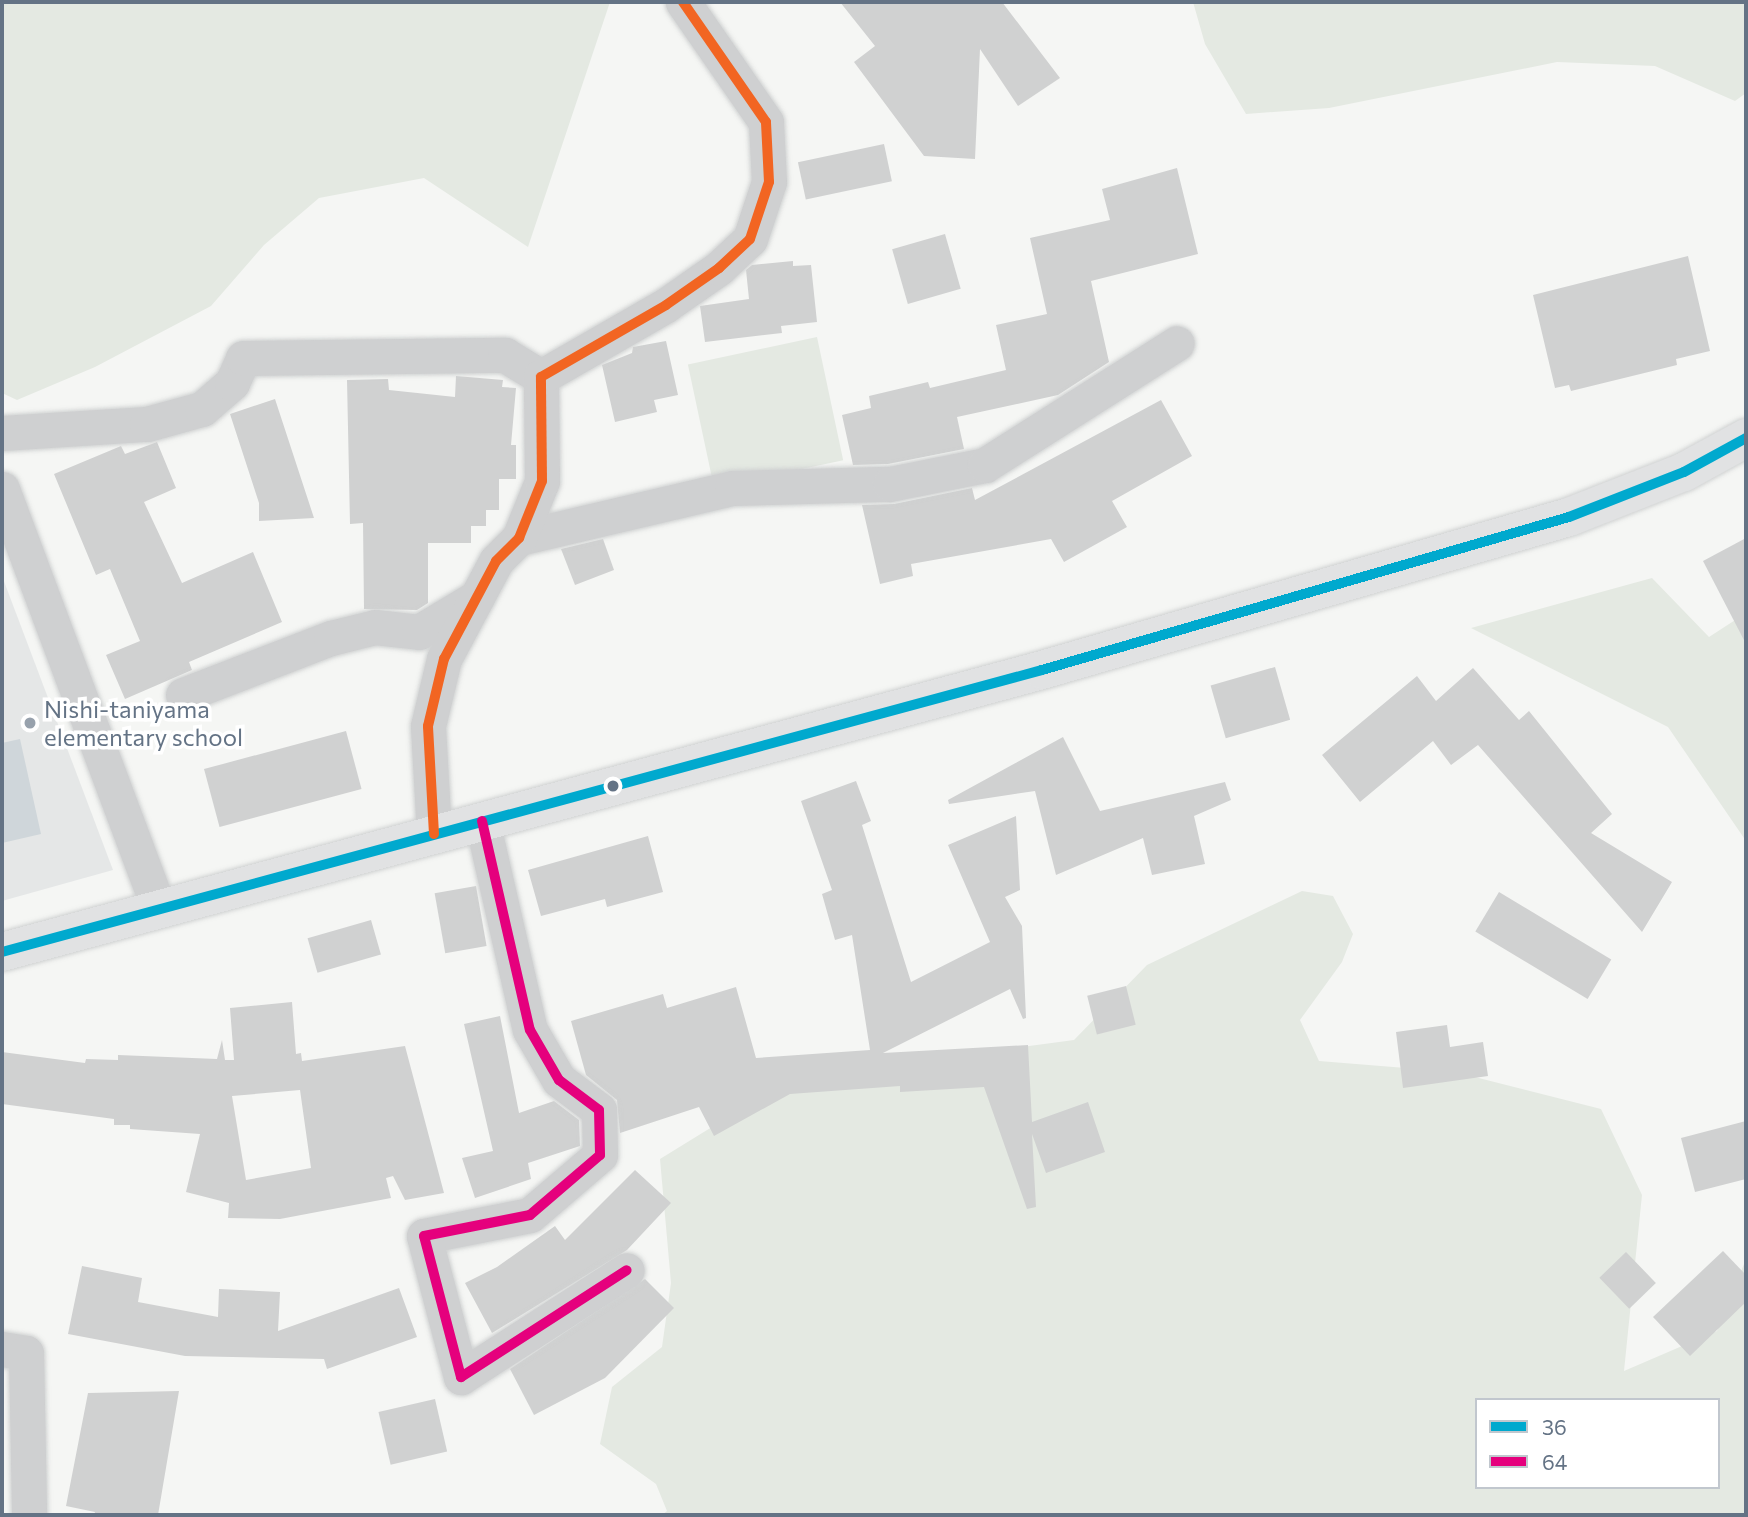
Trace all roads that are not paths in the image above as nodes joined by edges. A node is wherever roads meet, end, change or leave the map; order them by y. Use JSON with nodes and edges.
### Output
{"nodes":[{"id":1,"x":683,"y":2,"type":"edge"},
{"id":2,"x":1177,"y":343,"type":"dead end"},
{"id":3,"x":541,"y":377,"type":"junction"},
{"id":4,"x":2,"y":433,"type":"edge"},
{"id":5,"x":1746,"y":438,"type":"edge"},
{"id":6,"x":2,"y":489,"type":"edge"},
{"id":7,"x":519,"y":538,"type":"junction"},
{"id":8,"x":477,"y":597,"type":"junction"},
{"id":9,"x":183,"y":695,"type":"dead end"},
{"id":10,"x":482,"y":821,"type":"junction"},
{"id":11,"x":434,"y":834,"type":"junction"},
{"id":12,"x":158,"y":907,"type":"junction"},
{"id":13,"x":2,"y":953,"type":"edge"},
{"id":14,"x":627,"y":1270,"type":"dead end"},
{"id":15,"x":2,"y":1349,"type":"edge"},
{"id":16,"x":29,"y":1515,"type":"edge"}],
"edges":[{"from":1,"to":3,"type":"street"},
{"from":2,"to":7,"type":"street"},
{"from":3,"to":4,"type":"street"},
{"from":3,"to":7,"type":"street"},
{"from":5,"to":10,"type":"main road"},
{"from":6,"to":12,"type":"street"},
{"from":7,"to":8,"type":"street"},
{"from":8,"to":9,"type":"street"},
{"from":8,"to":11,"type":"street"},
{"from":10,"to":11,"type":"main road"},
{"from":10,"to":14,"type":"street"},
{"from":11,"to":12,"type":"main road"},
{"from":12,"to":13,"type":"main road"},
{"from":15,"to":16,"type":"street"}]}
